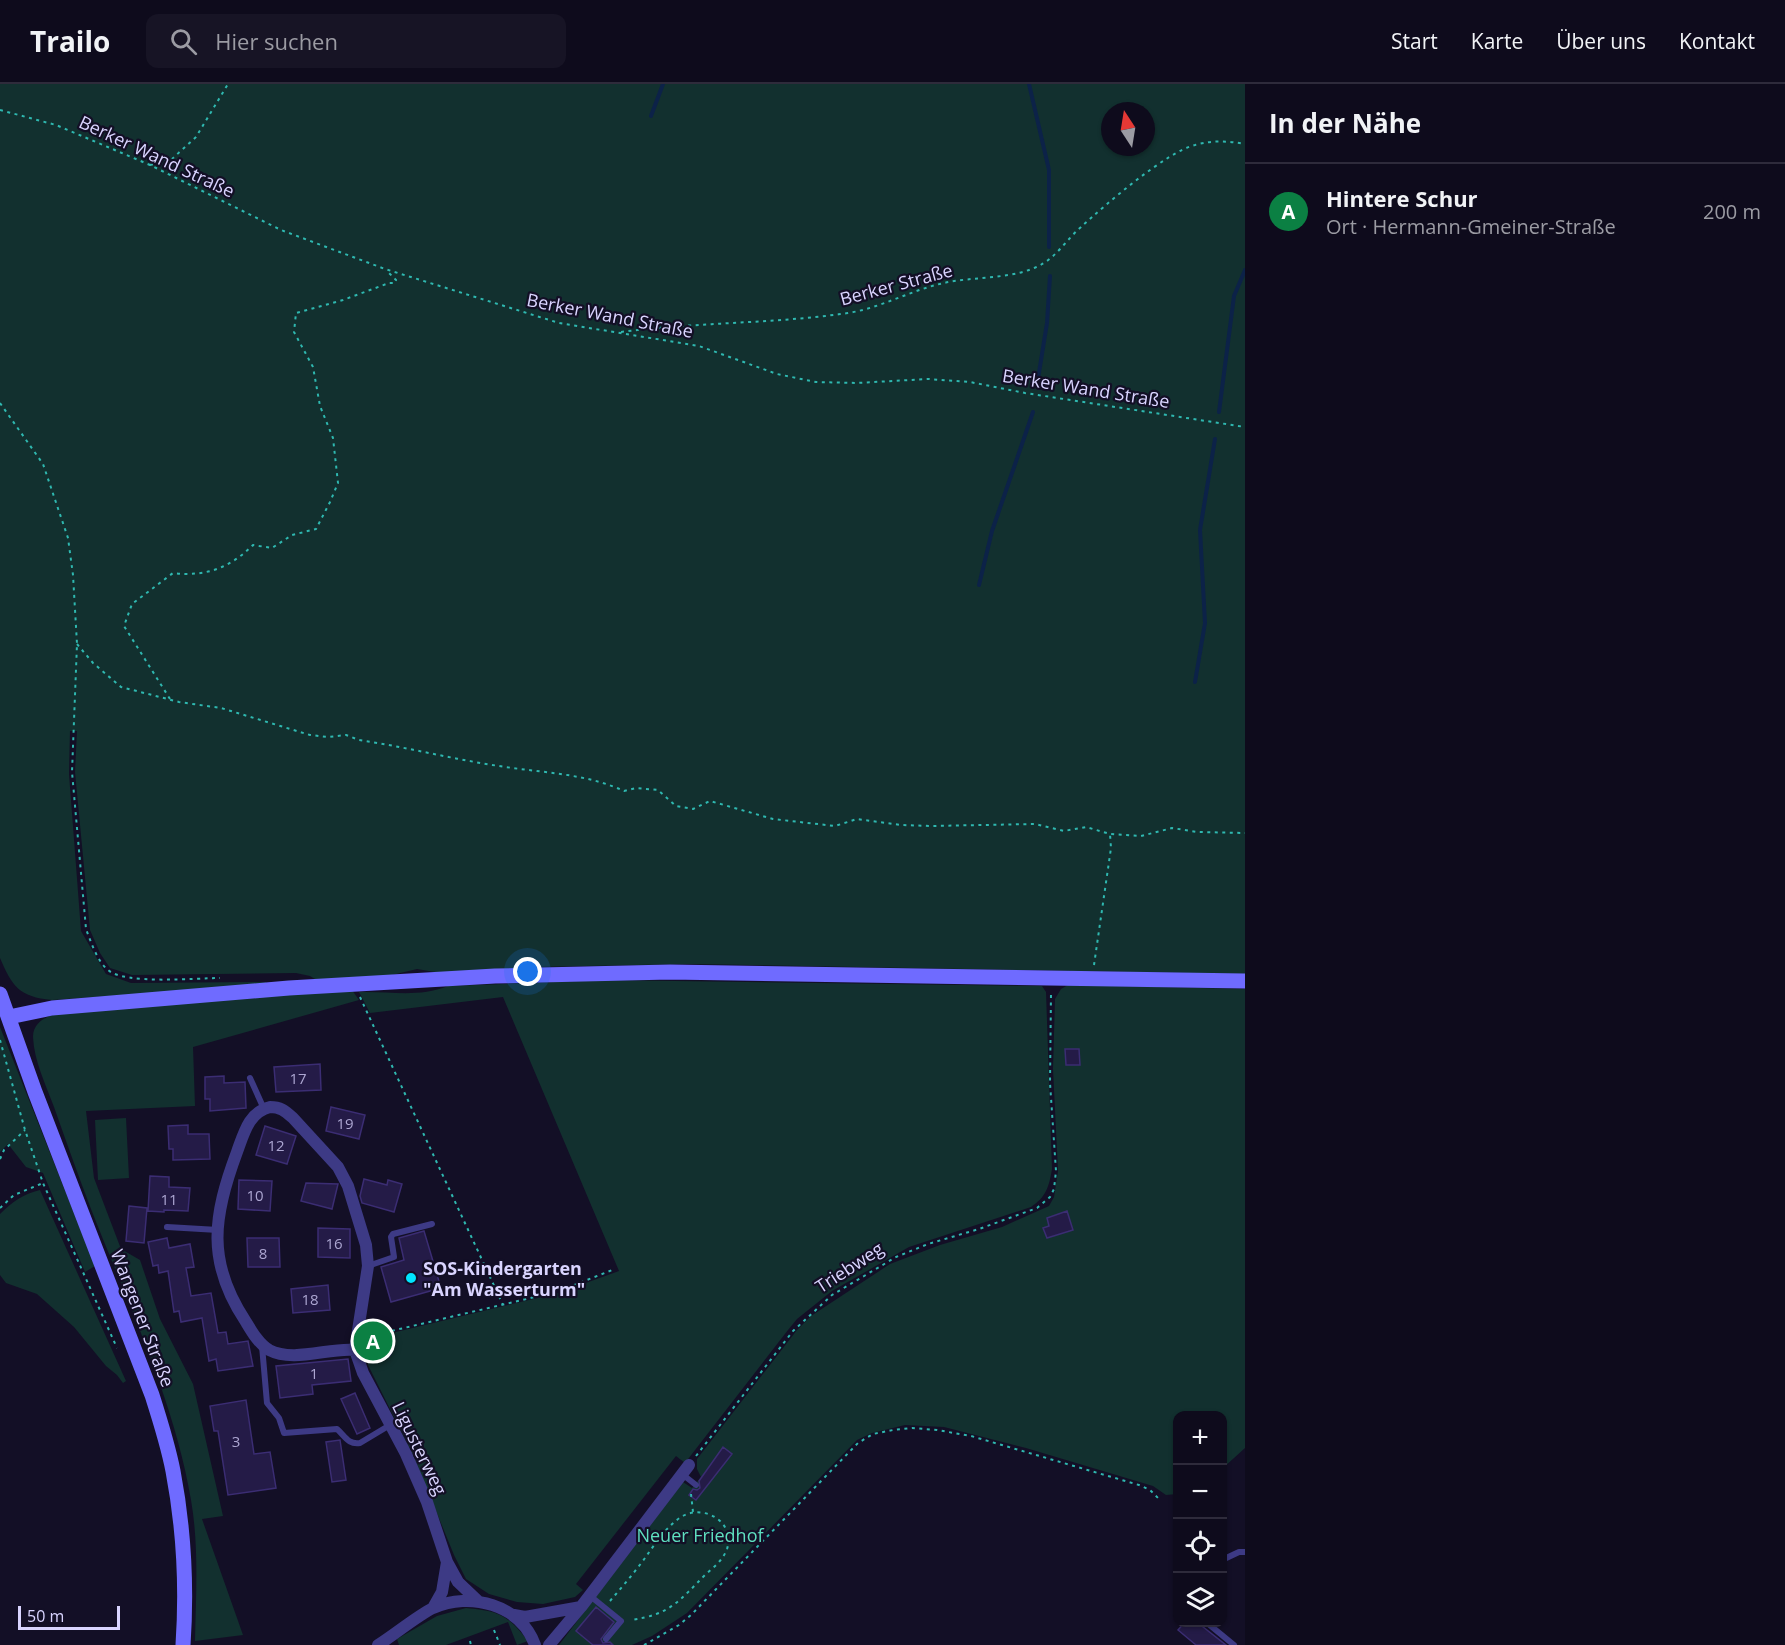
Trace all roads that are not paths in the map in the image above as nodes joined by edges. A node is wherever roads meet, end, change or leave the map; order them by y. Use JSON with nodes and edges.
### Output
{"nodes":[{"id":1,"x":1245,"y":981,"type":"edge"},
{"id":2,"x":0,"y":994,"type":"edge"},
{"id":3,"x":9,"y":1017,"type":"junction"},
{"id":4,"x":250,"y":1078,"type":"dead end"},
{"id":5,"x":264,"y":1109,"type":"junction"},
{"id":6,"x":432,"y":1224,"type":"dead end"},
{"id":7,"x":167,"y":1227,"type":"dead end"},
{"id":8,"x":218,"y":1230,"type":"junction"},
{"id":9,"x":368,"y":1266,"type":"junction"},
{"id":10,"x":261,"y":1344,"type":"junction"},
{"id":11,"x":355,"y":1350,"type":"junction"},
{"id":12,"x":390,"y":1425,"type":"junction"},
{"id":13,"x":687,"y":1473,"type":"joint"},
{"id":14,"x":696,"y":1485,"type":"dead end"},
{"id":15,"x":1245,"y":1552,"type":"edge"},
{"id":16,"x":1227,"y":1557,"type":"edge"},
{"id":17,"x":447,"y":1562,"type":"junction"},
{"id":18,"x":589,"y":1595,"type":"junction"},
{"id":19,"x":478,"y":1601,"type":"junction"},
{"id":20,"x":581,"y":1607,"type":"junction"},
{"id":21,"x":433,"y":1608,"type":"junction"},
{"id":22,"x":513,"y":1615,"type":"junction"},
{"id":23,"x":1211,"y":1627,"type":"edge"},
{"id":24,"x":606,"y":1639,"type":"dead end"},
{"id":25,"x":183,"y":1645,"type":"edge"},
{"id":26,"x":378,"y":1645,"type":"edge"},
{"id":27,"x":535,"y":1645,"type":"edge"},
{"id":28,"x":549,"y":1645,"type":"edge"},
{"id":29,"x":1234,"y":1645,"type":"edge"}],
"edges":[{"from":1,"to":3,"type":"main road"},
{"from":2,"to":3,"type":"main road","name":"Wangener Straße"},
{"from":3,"to":25,"type":"main road","name":"Wangener Straße"},
{"from":4,"to":5,"type":"lane"},
{"from":5,"to":8,"type":"street"},
{"from":5,"to":9,"type":"street"},
{"from":6,"to":9,"type":"lane"},
{"from":7,"to":8,"type":"lane"},
{"from":8,"to":10,"type":"street"},
{"from":9,"to":11,"type":"street"},
{"from":10,"to":11,"type":"street"},
{"from":10,"to":12,"type":"lane"},
{"from":11,"to":12,"type":"street","name":"Ligusterweg"},
{"from":12,"to":17,"type":"street","name":"Ligusterweg"},
{"from":13,"to":14,"type":"lane"},
{"from":13,"to":18,"type":"street"},
{"from":15,"to":16,"type":"lane"},
{"from":17,"to":19,"type":"street","name":"Ligusterweg"},
{"from":17,"to":21,"type":"street","name":"Ligusterweg"},
{"from":18,"to":20,"type":"street"},
{"from":18,"to":24,"type":"lane"},
{"from":19,"to":21,"type":"street"},
{"from":19,"to":22,"type":"street"},
{"from":20,"to":22,"type":"street"},
{"from":20,"to":28,"type":"street"},
{"from":21,"to":26,"type":"street"},
{"from":22,"to":27,"type":"street"},
{"from":23,"to":29,"type":"lane"}]}
